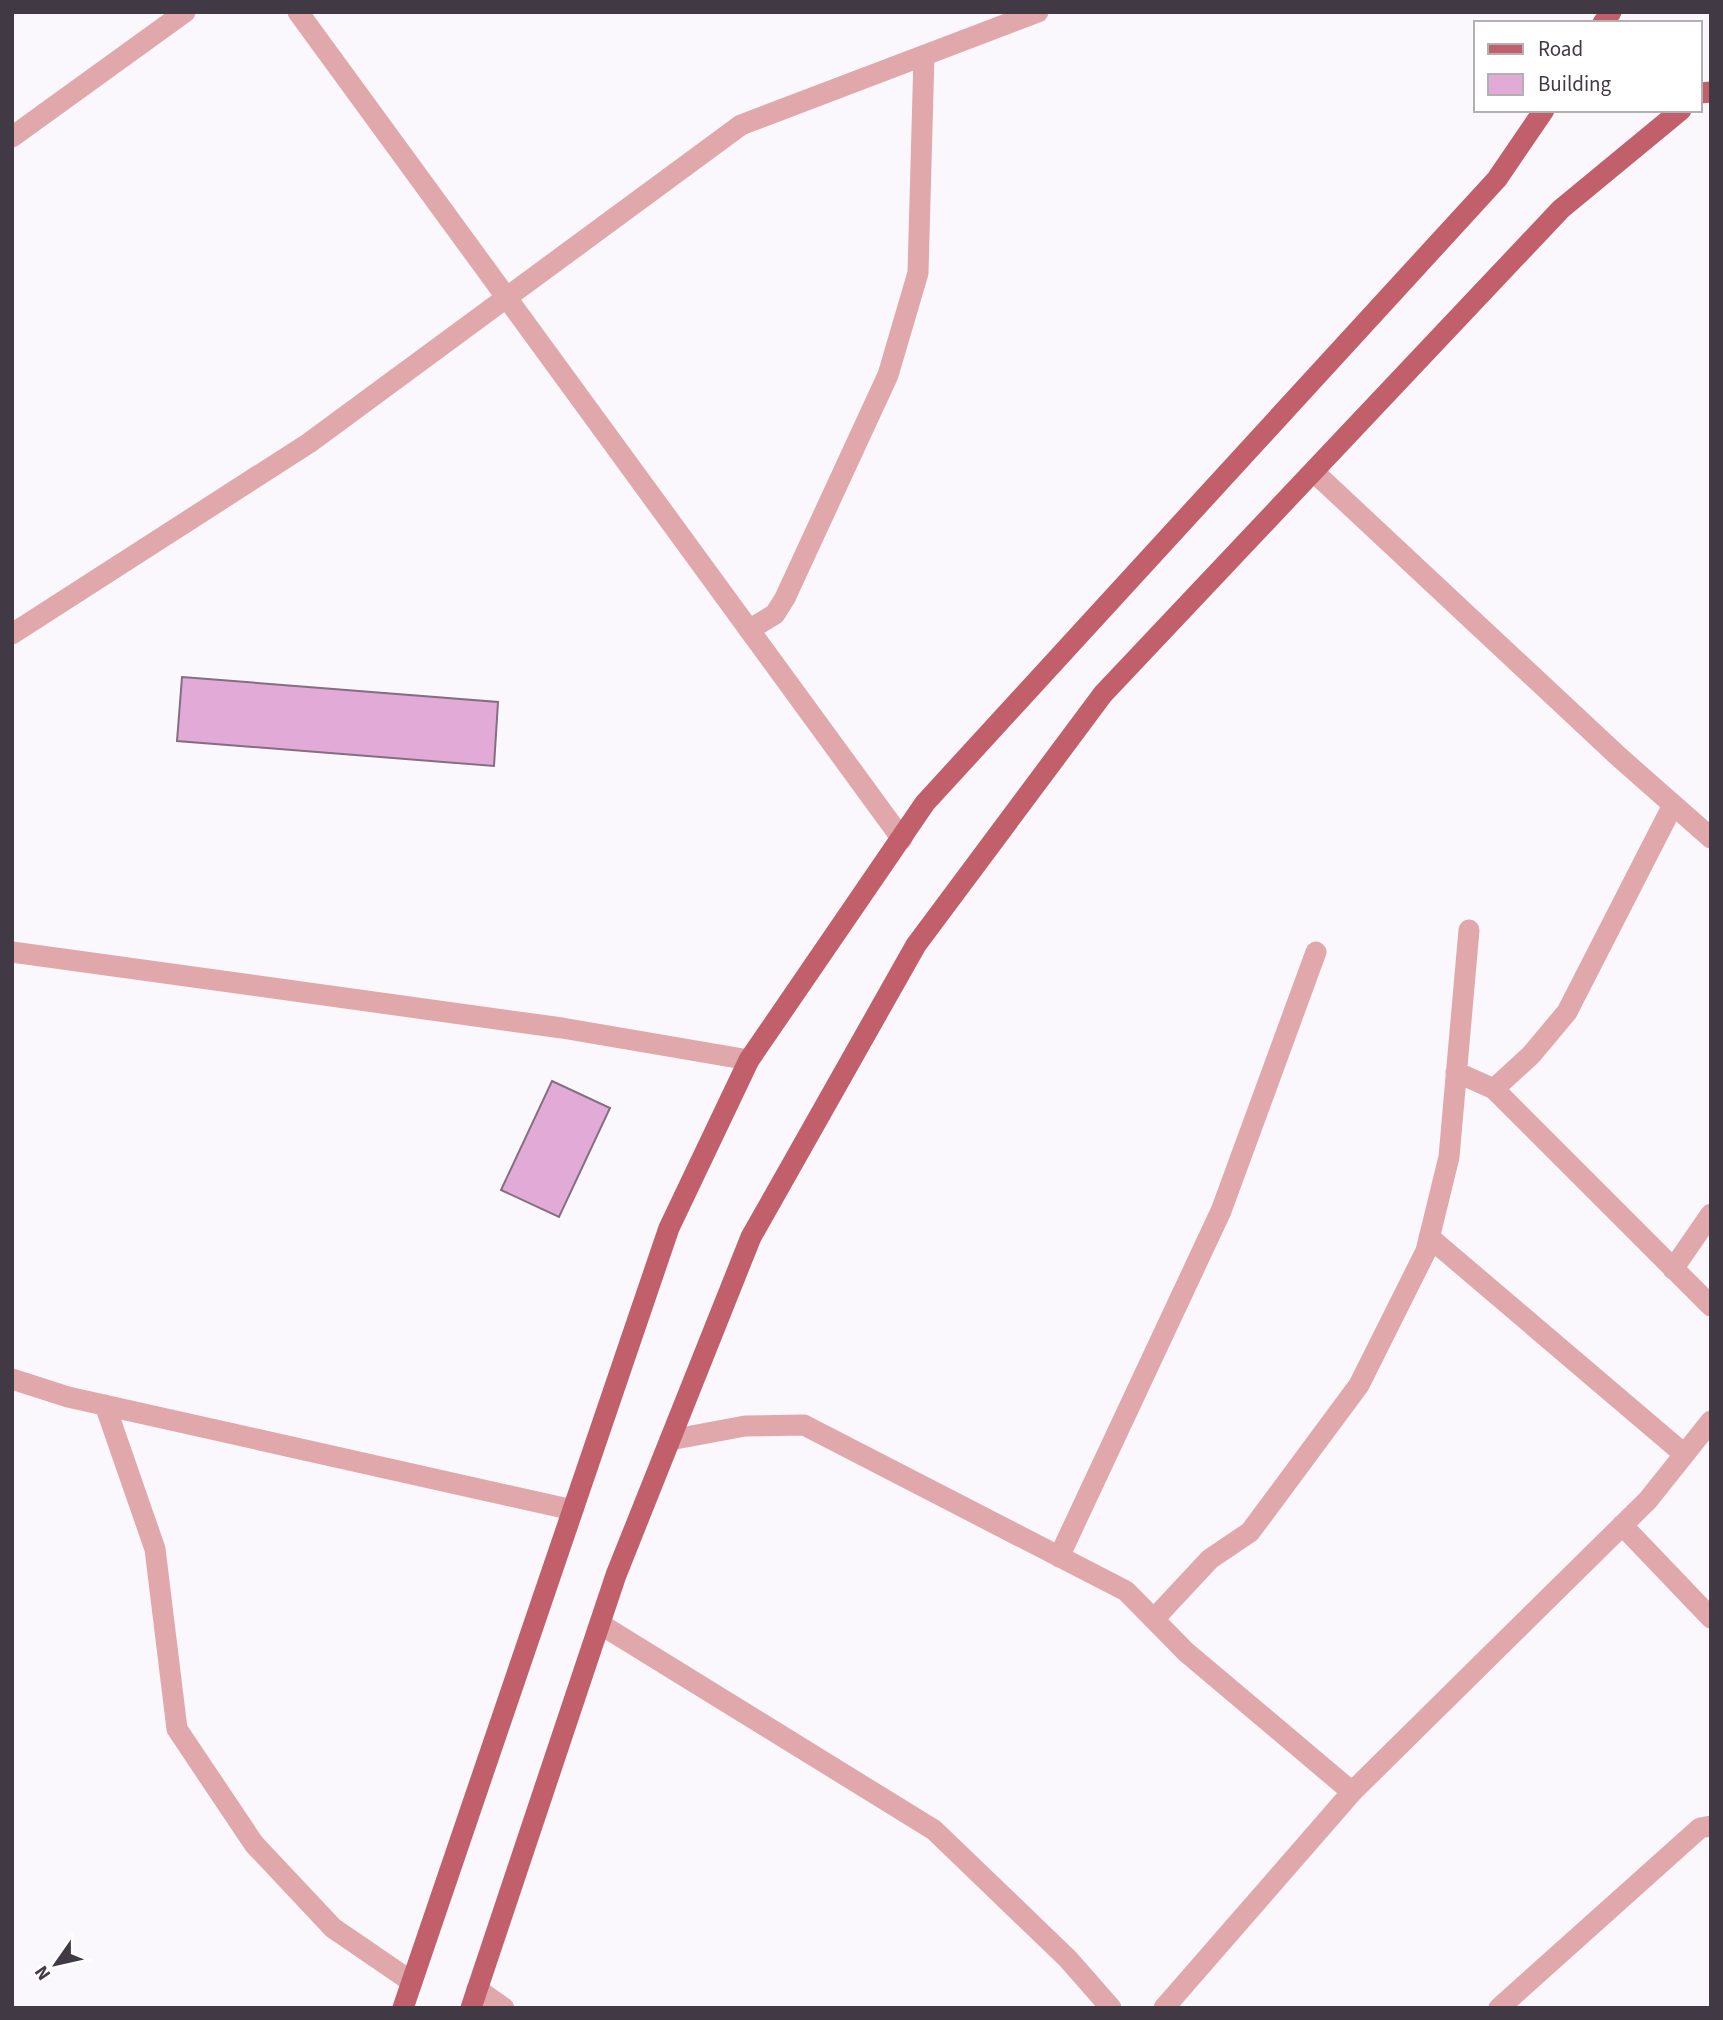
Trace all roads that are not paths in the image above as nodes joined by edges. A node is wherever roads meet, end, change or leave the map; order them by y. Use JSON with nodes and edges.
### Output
{"nodes":[{"id":1,"x":185,"y":12,"type":"edge"},
{"id":2,"x":298,"y":12,"type":"edge"},
{"id":3,"x":1038,"y":12,"type":"edge"},
{"id":4,"x":924,"y":55,"type":"junction"},
{"id":5,"x":1543,"y":112,"type":"edge"},
{"id":6,"x":1679,"y":112,"type":"edge"},
{"id":7,"x":12,"y":137,"type":"edge"},
{"id":8,"x":504,"y":297,"type":"junction"},
{"id":9,"x":1314,"y":472,"type":"junction"},
{"id":10,"x":749,"y":630,"type":"junction"},
{"id":11,"x":12,"y":634,"type":"edge"},
{"id":12,"x":1673,"y":805,"type":"junction"},
{"id":13,"x":1711,"y":838,"type":"edge"},
{"id":14,"x":902,"y":839,"type":"junction"},
{"id":15,"x":1469,"y":930,"type":"dead end"},
{"id":16,"x":12,"y":952,"type":"edge"},
{"id":17,"x":1316,"y":952,"type":"dead end"},
{"id":18,"x":749,"y":1060,"type":"junction"},
{"id":19,"x":1456,"y":1072,"type":"junction"},
{"id":20,"x":1494,"y":1089,"type":"junction"},
{"id":21,"x":1711,"y":1213,"type":"edge"},
{"id":22,"x":1429,"y":1237,"type":"junction"},
{"id":23,"x":1673,"y":1269,"type":"junction"},
{"id":24,"x":1711,"y":1306,"type":"edge"},
{"id":25,"x":12,"y":1378,"type":"edge"},
{"id":26,"x":105,"y":1405,"type":"junction"},
{"id":27,"x":1711,"y":1421,"type":"edge"},
{"id":28,"x":670,"y":1440,"type":"junction"},
{"id":29,"x":1685,"y":1454,"type":"junction"},
{"id":30,"x":573,"y":1510,"type":"junction"},
{"id":31,"x":1622,"y":1525,"type":"junction"},
{"id":32,"x":1059,"y":1557,"type":"junction"},
{"id":33,"x":1711,"y":1618,"type":"edge"},
{"id":34,"x":1154,"y":1619,"type":"junction"},
{"id":35,"x":600,"y":1624,"type":"junction"},
{"id":36,"x":1352,"y":1792,"type":"junction"},
{"id":37,"x":1711,"y":1826,"type":"edge"},
{"id":38,"x":412,"y":1982,"type":"junction"},
{"id":39,"x":474,"y":1998,"type":"edge"},
{"id":40,"x":403,"y":2008,"type":"edge"},
{"id":41,"x":504,"y":2008,"type":"edge"},
{"id":42,"x":1111,"y":2008,"type":"edge"},
{"id":43,"x":1164,"y":2008,"type":"edge"},
{"id":44,"x":1499,"y":2008,"type":"edge"}],
"edges":[{"from":1,"to":7,"type":"street"},
{"from":2,"to":8,"type":"street"},
{"from":3,"to":4,"type":"street"},
{"from":4,"to":8,"type":"street"},
{"from":4,"to":10,"type":"street"},
{"from":5,"to":14,"type":"main road"},
{"from":6,"to":9,"type":"main road"},
{"from":8,"to":10,"type":"street"},
{"from":8,"to":11,"type":"street"},
{"from":9,"to":12,"type":"street"},
{"from":9,"to":28,"type":"main road"},
{"from":10,"to":14,"type":"street"},
{"from":12,"to":13,"type":"street"},
{"from":12,"to":20,"type":"street"},
{"from":14,"to":18,"type":"main road"},
{"from":15,"to":19,"type":"street"},
{"from":16,"to":18,"type":"street"},
{"from":17,"to":32,"type":"street"},
{"from":18,"to":30,"type":"main road"},
{"from":19,"to":20,"type":"street"},
{"from":19,"to":22,"type":"street"},
{"from":20,"to":23,"type":"street"},
{"from":21,"to":23,"type":"street"},
{"from":22,"to":29,"type":"street"},
{"from":22,"to":34,"type":"street"},
{"from":23,"to":24,"type":"street"},
{"from":25,"to":26,"type":"street"},
{"from":26,"to":30,"type":"street"},
{"from":26,"to":38,"type":"street"},
{"from":27,"to":29,"type":"street"},
{"from":28,"to":32,"type":"street"},
{"from":28,"to":35,"type":"main road"},
{"from":29,"to":31,"type":"street"},
{"from":30,"to":38,"type":"main road"},
{"from":31,"to":33,"type":"street"},
{"from":31,"to":36,"type":"street"},
{"from":32,"to":34,"type":"street"},
{"from":34,"to":36,"type":"street"},
{"from":35,"to":39,"type":"main road"},
{"from":35,"to":42,"type":"street"},
{"from":36,"to":43,"type":"street"},
{"from":37,"to":44,"type":"street"},
{"from":38,"to":40,"type":"main road"},
{"from":39,"to":41,"type":"street"}]}
